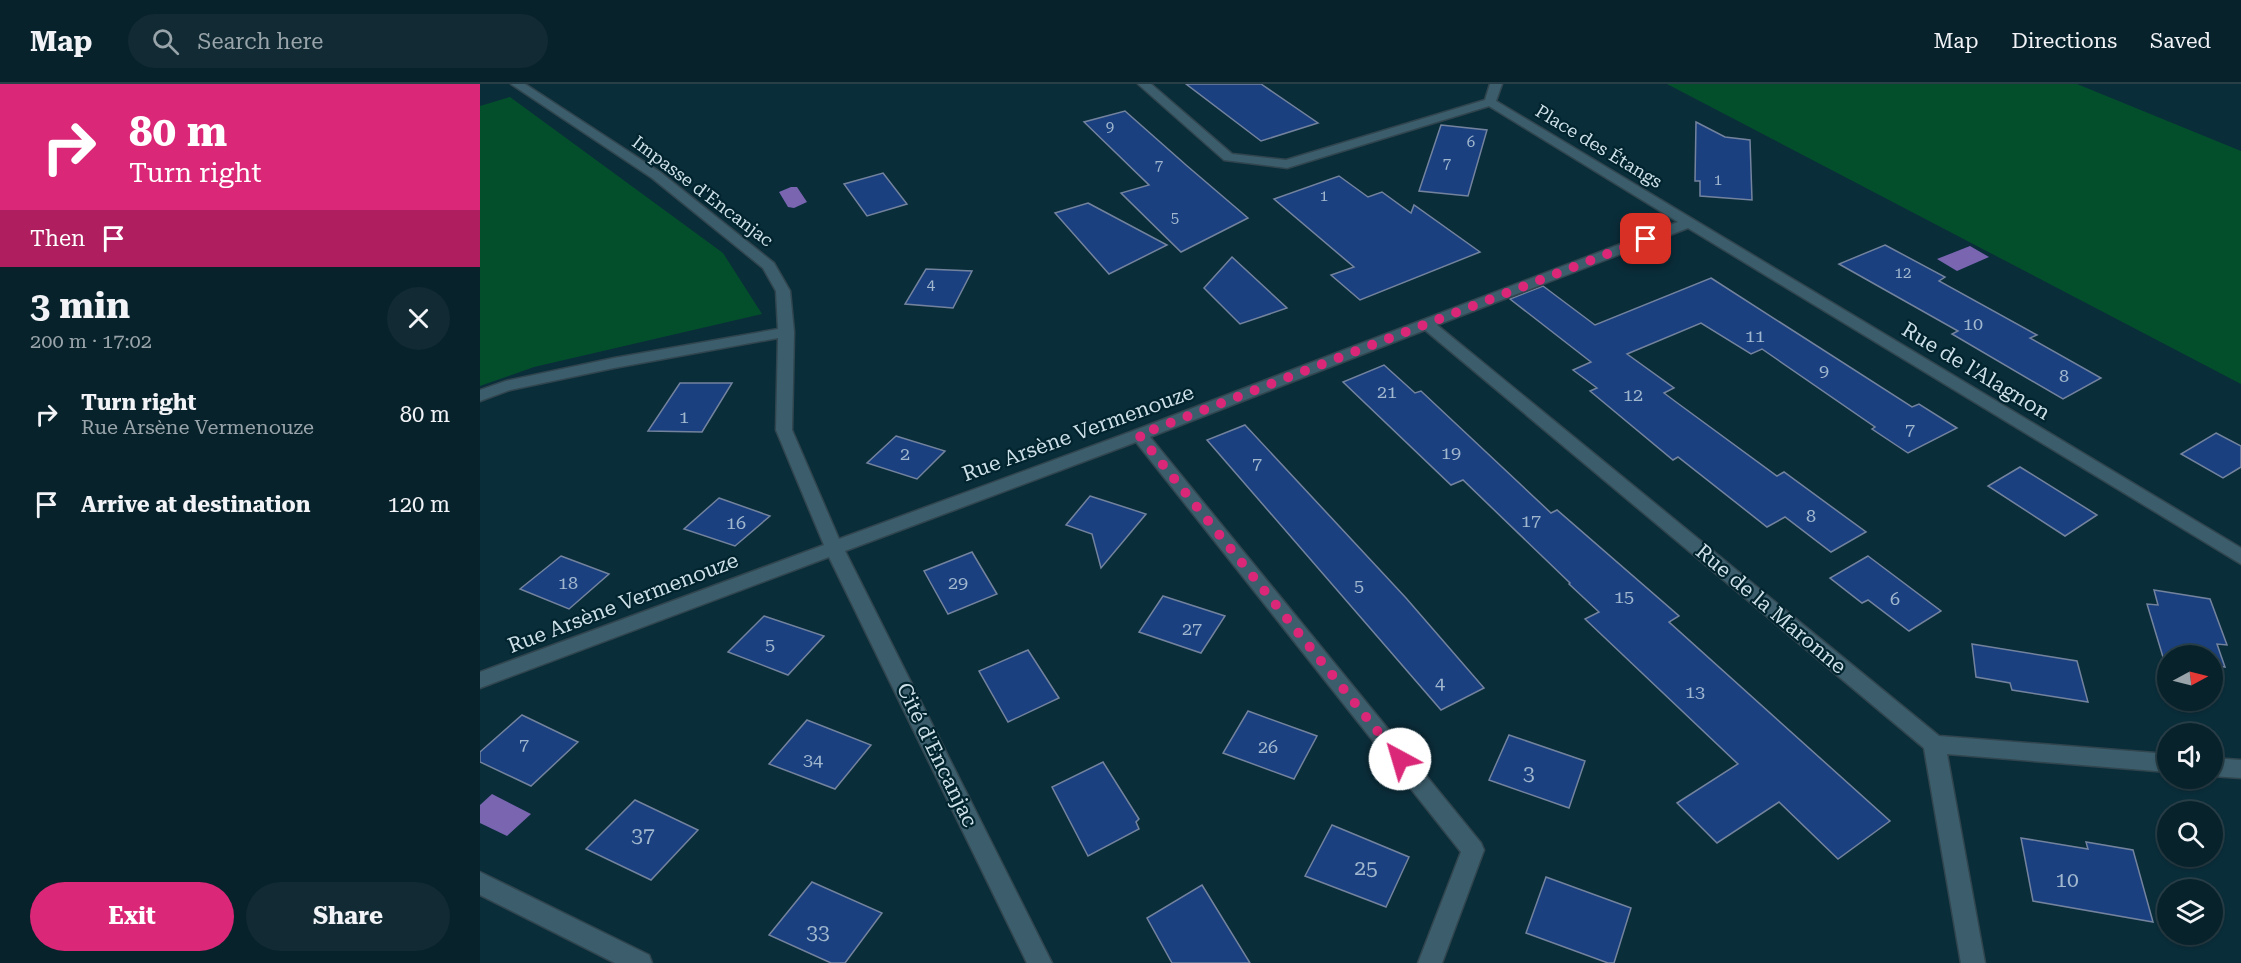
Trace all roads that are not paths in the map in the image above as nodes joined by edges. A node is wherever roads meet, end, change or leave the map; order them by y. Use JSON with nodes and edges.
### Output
{"nodes":[{"id":1,"x":517,"y":84,"type":"edge"},
{"id":2,"x":1144,"y":84,"type":"edge"},
{"id":3,"x":1496,"y":84,"type":"edge"},
{"id":4,"x":1490,"y":102,"type":"junction"},
{"id":5,"x":1690,"y":222,"type":"junction"},
{"id":6,"x":1427,"y":324,"type":"junction"},
{"id":7,"x":786,"y":333,"type":"junction"},
{"id":8,"x":480,"y":396,"type":"edge"},
{"id":9,"x":1139,"y":435,"type":"junction"},
{"id":10,"x":834,"y":548,"type":"junction"},
{"id":11,"x":2241,"y":557,"type":"edge"},
{"id":12,"x":480,"y":680,"type":"edge"},
{"id":13,"x":1934,"y":744,"type":"junction"},
{"id":14,"x":2157,"y":762,"type":"edge"},
{"id":15,"x":2223,"y":768,"type":"edge"},
{"id":16,"x":2241,"y":770,"type":"edge"},
{"id":17,"x":480,"y":883,"type":"edge"},
{"id":18,"x":640,"y":963,"type":"edge"},
{"id":19,"x":1040,"y":963,"type":"edge"},
{"id":20,"x":1430,"y":963,"type":"edge"},
{"id":21,"x":1973,"y":963,"type":"edge"}],
"edges":[{"from":1,"to":7,"type":"street","name":"Impasse d'Encanjac"},
{"from":2,"to":4,"type":"street"},
{"from":3,"to":4,"type":"street"},
{"from":4,"to":5,"type":"street","name":"Place des Étangs"},
{"from":5,"to":6,"type":"street","name":"Rue Arsène Vermenouze"},
{"from":5,"to":11,"type":"street","name":"Rue de l'Alagnon"},
{"from":6,"to":9,"type":"street","name":"Rue Arsène Vermenouze"},
{"from":6,"to":13,"type":"street","name":"Rue de la Maronne"},
{"from":7,"to":8,"type":"street"},
{"from":7,"to":10,"type":"street","name":"Impasse d'Encanjac"},
{"from":9,"to":10,"type":"street","name":"Rue Arsène Vermenouze"},
{"from":9,"to":20,"type":"street"},
{"from":10,"to":12,"type":"street","name":"Rue Arsène Vermenouze"},
{"from":10,"to":19,"type":"street","name":"Cité d'Encanjac"},
{"from":13,"to":14,"type":"street"},
{"from":13,"to":21,"type":"street"},
{"from":15,"to":16,"type":"street"},
{"from":17,"to":18,"type":"street"}]}
